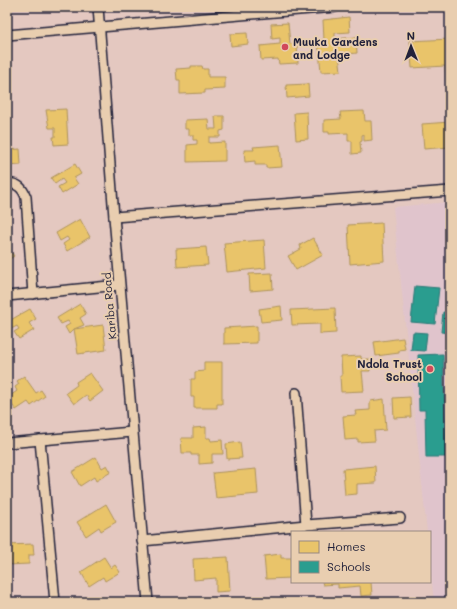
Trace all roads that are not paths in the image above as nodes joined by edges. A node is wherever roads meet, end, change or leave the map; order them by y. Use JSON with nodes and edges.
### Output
{"nodes":[{"id":1,"x":98,"y":7,"type":"edge"},
{"id":2,"x":335,"y":7,"type":"edge"},
{"id":3,"x":99,"y":27,"type":"junction"},
{"id":4,"x":7,"y":35,"type":"edge"},
{"id":5,"x":7,"y":182,"type":"edge"},
{"id":6,"x":450,"y":191,"type":"edge"},
{"id":7,"x":114,"y":217,"type":"junction"},
{"id":8,"x":119,"y":285,"type":"junction"},
{"id":9,"x":33,"y":294,"type":"junction"},
{"id":10,"x":7,"y":296,"type":"edge"},
{"id":11,"x":296,"y":393,"type":"dead end"},
{"id":12,"x":132,"y":432,"type":"junction"},
{"id":13,"x":40,"y":440,"type":"junction"},
{"id":14,"x":7,"y":443,"type":"edge"},
{"id":15,"x":400,"y":518,"type":"dead end"},
{"id":16,"x":306,"y":525,"type":"junction"},
{"id":17,"x":142,"y":541,"type":"junction"},
{"id":18,"x":55,"y":602,"type":"edge"},
{"id":19,"x":148,"y":602,"type":"edge"}],
"edges":[{"from":1,"to":3,"type":"street","name":"Kariba Road"},
{"from":2,"to":3,"type":"street"},
{"from":3,"to":4,"type":"street"},
{"from":3,"to":7,"type":"street","name":"Kariba Road"},
{"from":5,"to":9,"type":"street"},
{"from":6,"to":7,"type":"street"},
{"from":7,"to":8,"type":"street","name":"Kariba Road"},
{"from":8,"to":9,"type":"street"},
{"from":8,"to":12,"type":"street","name":"Kariba Road"},
{"from":9,"to":10,"type":"street"},
{"from":11,"to":16,"type":"street"},
{"from":12,"to":13,"type":"street"},
{"from":12,"to":17,"type":"street","name":"Kariba Road"},
{"from":13,"to":14,"type":"street"},
{"from":13,"to":18,"type":"street"},
{"from":15,"to":16,"type":"street"},
{"from":16,"to":17,"type":"street"},
{"from":17,"to":19,"type":"street","name":"Kariba Road"}]}
